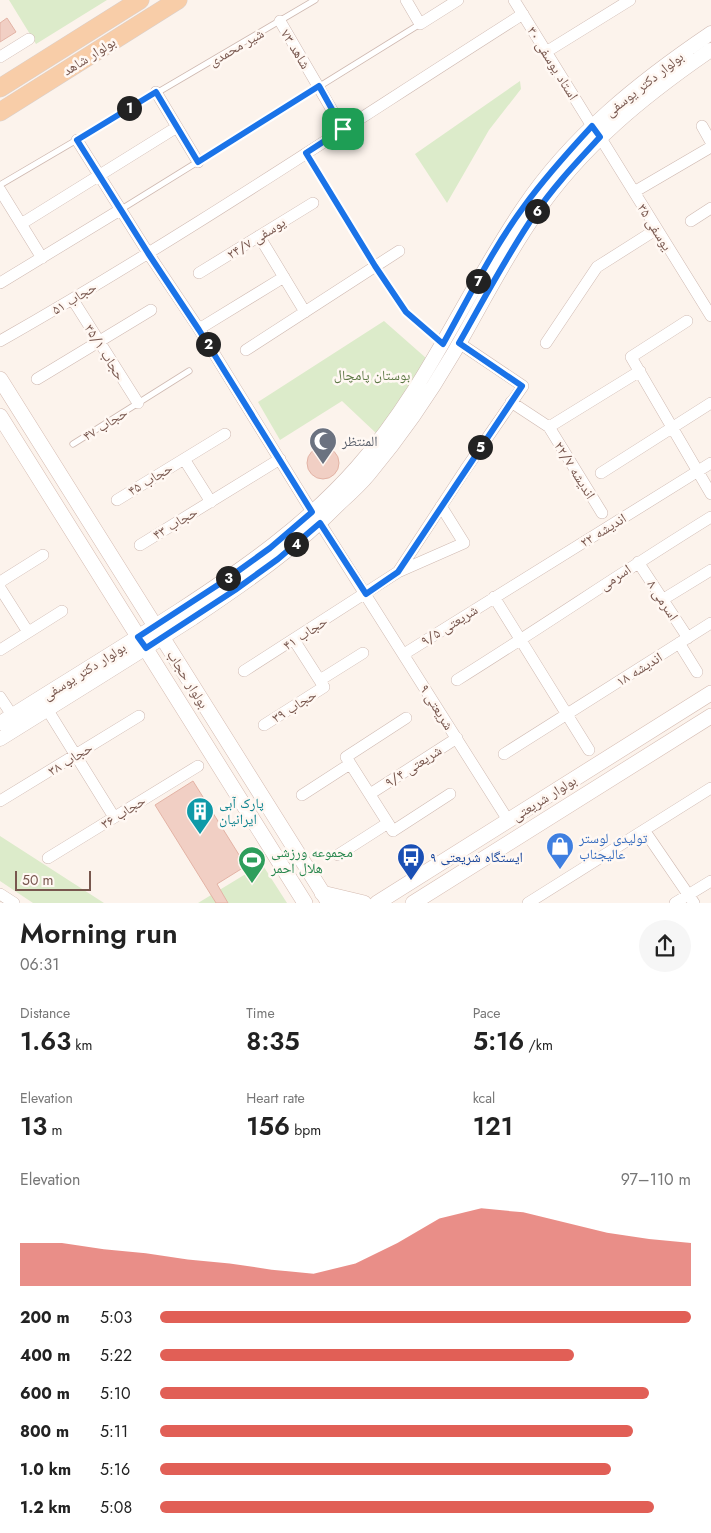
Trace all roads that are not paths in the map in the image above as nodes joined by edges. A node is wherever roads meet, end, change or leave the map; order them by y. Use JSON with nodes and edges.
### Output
{"nodes":[{"id":1,"x":140,"y":0,"type":"edge"},
{"id":2,"x":178,"y":0,"type":"edge"},
{"id":3,"x":315,"y":0,"type":"edge"},
{"id":4,"x":406,"y":0,"type":"edge"},
{"id":5,"x":458,"y":0,"type":"edge"},
{"id":6,"x":514,"y":0,"type":"edge"},
{"id":7,"x":630,"y":0,"type":"edge"},
{"id":8,"x":523,"y":14,"type":"junction"},
{"id":9,"x":280,"y":21,"type":"junction"},
{"id":10,"x":420,"y":24,"type":"junction"},
{"id":11,"x":711,"y":34,"type":"edge"},
{"id":12,"x":29,"y":39,"type":"dead end"},
{"id":13,"x":711,"y":50,"type":"edge"},
{"id":14,"x":546,"y":52,"type":"junction"},
{"id":15,"x":0,"y":57,"type":"edge"},
{"id":16,"x":319,"y":86,"type":"junction"},
{"id":17,"x":0,"y":88,"type":"edge"},
{"id":18,"x":156,"y":92,"type":"junction"},
{"id":19,"x":0,"y":112,"type":"edge"},
{"id":20,"x":702,"y":126,"type":"dead end"},
{"id":21,"x":177,"y":127,"type":"junction"},
{"id":22,"x":343,"y":129,"type":"junction"},
{"id":23,"x":596,"y":131,"type":"junction"},
{"id":24,"x":77,"y":140,"type":"junction"},
{"id":25,"x":711,"y":142,"type":"edge"},
{"id":26,"x":711,"y":147,"type":"edge"},
{"id":27,"x":306,"y":153,"type":"junction"},
{"id":28,"x":198,"y":162,"type":"junction"},
{"id":29,"x":100,"y":176,"type":"junction"},
{"id":30,"x":0,"y":185,"type":"edge"},
{"id":31,"x":0,"y":190,"type":"edge"},
{"id":32,"x":634,"y":192,"type":"junction"},
{"id":33,"x":313,"y":203,"type":"dead end"},
{"id":34,"x":711,"y":208,"type":"edge"},
{"id":35,"x":120,"y":210,"type":"junction"},
{"id":36,"x":691,"y":221,"type":"dead end"},
{"id":37,"x":21,"y":224,"type":"junction"},
{"id":38,"x":657,"y":229,"type":"junction"},
{"id":39,"x":259,"y":236,"type":"junction"},
{"id":40,"x":399,"y":251,"type":"dead end"},
{"id":41,"x":148,"y":253,"type":"junction"},
{"id":42,"x":42,"y":258,"type":"junction"},
{"id":43,"x":375,"y":266,"type":"junction"},
{"id":44,"x":199,"y":273,"type":"dead end"},
{"id":45,"x":284,"y":278,"type":"junction"},
{"id":46,"x":0,"y":283,"type":"edge"},
{"id":47,"x":73,"y":300,"type":"junction"},
{"id":48,"x":151,"y":310,"type":"dead end"},
{"id":49,"x":304,"y":312,"type":"junction"},
{"id":50,"x":711,"y":316,"type":"edge"},
{"id":51,"x":687,"y":321,"type":"dead end"},
{"id":52,"x":199,"y":330,"type":"junction"},
{"id":53,"x":0,"y":341,"type":"edge"},
{"id":54,"x":99,"y":342,"type":"junction"},
{"id":55,"x":459,"y":343,"type":"junction"},
{"id":56,"x":443,"y":344,"type":"junction"},
{"id":57,"x":546,"y":344,"type":"dead end"},
{"id":58,"x":246,"y":350,"type":"dead end"},
{"id":59,"x":189,"y":371,"type":"dead end"},
{"id":60,"x":640,"y":371,"type":"junction"},
{"id":61,"x":0,"y":378,"type":"edge"},
{"id":62,"x":37,"y":379,"type":"dead end"},
{"id":63,"x":510,"y":402,"type":"junction"},
{"id":64,"x":138,"y":403,"type":"junction"},
{"id":65,"x":711,"y":403,"type":"edge"},
{"id":66,"x":0,"y":416,"type":"edge"},
{"id":67,"x":548,"y":427,"type":"junction"},
{"id":68,"x":671,"y":427,"type":"junction"},
{"id":69,"x":225,"y":434,"type":"dead end"},
{"id":70,"x":73,"y":444,"type":"dead end"},
{"id":71,"x":184,"y":459,"type":"junction"},
{"id":72,"x":280,"y":459,"type":"junction"},
{"id":73,"x":711,"y":463,"type":"edge"},
{"id":74,"x":698,"y":472,"type":"junction"},
{"id":75,"x":601,"y":473,"type":"dead end"},
{"id":76,"x":711,"y":494,"type":"edge"},
{"id":77,"x":117,"y":500,"type":"dead end"},
{"id":78,"x":211,"y":502,"type":"junction"},
{"id":79,"x":442,"y":506,"type":"junction"},
{"id":80,"x":602,"y":513,"type":"dead end"},
{"id":81,"x":711,"y":517,"type":"edge"},
{"id":82,"x":316,"y":518,"type":"junction"},
{"id":83,"x":140,"y":545,"type":"dead end"},
{"id":84,"x":43,"y":555,"type":"dead end"},
{"id":85,"x":638,"y":562,"type":"junction"},
{"id":86,"x":711,"y":570,"type":"edge"},
{"id":87,"x":398,"y":572,"type":"junction"},
{"id":88,"x":0,"y":582,"type":"edge"},
{"id":89,"x":0,"y":588,"type":"edge"},
{"id":90,"x":366,"y":594,"type":"junction"},
{"id":91,"x":494,"y":597,"type":"junction"},
{"id":92,"x":662,"y":600,"type":"junction"},
{"id":93,"x":62,"y":611,"type":"dead end"},
{"id":94,"x":711,"y":623,"type":"edge"},
{"id":95,"x":28,"y":632,"type":"junction"},
{"id":96,"x":159,"y":632,"type":"junction"},
{"id":97,"x":294,"y":640,"type":"junction"},
{"id":98,"x":521,"y":640,"type":"junction"},
{"id":99,"x":683,"y":640,"type":"junction"},
{"id":100,"x":142,"y":643,"type":"junction"},
{"id":101,"x":0,"y":650,"type":"edge"},
{"id":102,"x":362,"y":653,"type":"dead end"},
{"id":103,"x":404,"y":654,"type":"junction"},
{"id":104,"x":244,"y":671,"type":"dead end"},
{"id":105,"x":696,"y":672,"type":"dead end"},
{"id":106,"x":457,"y":680,"type":"dead end"},
{"id":107,"x":322,"y":684,"type":"junction"},
{"id":108,"x":711,"y":693,"type":"edge"},
{"id":109,"x":0,"y":697,"type":"edge"},
{"id":110,"x":47,"y":709,"type":"junction"},
{"id":111,"x":566,"y":715,"type":"junction"},
{"id":112,"x":139,"y":716,"type":"dead end"},
{"id":113,"x":711,"y":716,"type":"edge"},
{"id":114,"x":406,"y":718,"type":"dead end"},
{"id":115,"x":6,"y":719,"type":"edge"},
{"id":116,"x":264,"y":725,"type":"dead end"},
{"id":117,"x":457,"y":738,"type":"junction"},
{"id":118,"x":0,"y":739,"type":"edge"},
{"id":119,"x":589,"y":750,"type":"dead end"},
{"id":120,"x":504,"y":754,"type":"dead end"},
{"id":121,"x":76,"y":755,"type":"junction"},
{"id":122,"x":350,"y":764,"type":"junction"},
{"id":123,"x":198,"y":766,"type":"dead end"},
{"id":124,"x":711,"y":788,"type":"edge"},
{"id":125,"x":370,"y":794,"type":"junction"},
{"id":126,"x":450,"y":794,"type":"dead end"},
{"id":127,"x":302,"y":795,"type":"dead end"},
{"id":128,"x":0,"y":801,"type":"edge"},
{"id":129,"x":114,"y":817,"type":"junction"},
{"id":130,"x":508,"y":820,"type":"junction"},
{"id":131,"x":388,"y":823,"type":"junction"},
{"id":132,"x":644,"y":830,"type":"junction"},
{"id":133,"x":338,"y":855,"type":"dead end"},
{"id":134,"x":48,"y":858,"type":"dead end"},
{"id":135,"x":711,"y":881,"type":"edge"},
{"id":136,"x":0,"y":894,"type":"edge"},
{"id":137,"x":326,"y":898,"type":"edge"},
{"id":138,"x":691,"y":899,"type":"edge"},
{"id":139,"x":303,"y":902,"type":"edge"},
{"id":140,"x":14,"y":903,"type":"edge"},
{"id":141,"x":364,"y":903,"type":"edge"},
{"id":142,"x":377,"y":903,"type":"edge"},
{"id":143,"x":413,"y":903,"type":"edge"},
{"id":144,"x":528,"y":903,"type":"edge"},
{"id":145,"x":675,"y":903,"type":"edge"}],
"edges":[{"from":1,"to":17,"type":"main road","name":"بولوار شاهد"},
{"from":2,"to":19,"type":"main road","name":"بولوار شاهد"},
{"from":3,"to":9,"type":"lane","name":"شیر محمدی"},
{"from":4,"to":10,"type":"street"},
{"from":5,"to":10,"type":"street"},
{"from":6,"to":8,"type":"street","name":"استاد یوسفی ۳۰"},
{"from":7,"to":14,"type":"street"},
{"from":8,"to":14,"type":"street","name":"استاد یوسفی ۳۰"},
{"from":8,"to":22,"type":"street","name":"حجاب ۵۱"},
{"from":9,"to":16,"type":"street","name":"شاهد ۷۳"},
{"from":9,"to":18,"type":"lane","name":"شیر محمدی"},
{"from":10,"to":16,"type":"lane"},
{"from":11,"to":23,"type":"street","name":"بولوار دکتر یوسفی"},
{"from":12,"to":15,"type":"street"},
{"from":13,"to":23,"type":"street","name":"بولوار دکتر یوسفی"},
{"from":14,"to":23,"type":"street","name":"استاد یوسفی ۳۰"},
{"from":16,"to":22,"type":"street","name":"شاهد ۷۳"},
{"from":16,"to":28,"type":"lane"},
{"from":18,"to":21,"type":"street"},
{"from":18,"to":24,"type":"lane","name":"شیر محمدی"},
{"from":20,"to":25,"type":"street"},
{"from":21,"to":28,"type":"street"},
{"from":21,"to":29,"type":"street"},
{"from":22,"to":27,"type":"street","name":"حجاب ۵۱"},
{"from":23,"to":32,"type":"street","name":"یوسفی ۳۵"},
{"from":23,"to":55,"type":"street","name":"بولوار دکتر یوسفی"},
{"from":23,"to":56,"type":"street","name":"بولوار دکتر یوسفی"},
{"from":24,"to":29,"type":"street","name":"شریعتی ۹"},
{"from":24,"to":30,"type":"lane","name":"شیر محمدی"},
{"from":26,"to":32,"type":"street"},
{"from":27,"to":41,"type":"street","name":"حجاب ۵۱"},
{"from":27,"to":43,"type":"lane"},
{"from":28,"to":35,"type":"lane"},
{"from":29,"to":35,"type":"street","name":"شریعتی ۹"},
{"from":29,"to":37,"type":"street"},
{"from":31,"to":37,"type":"street"},
{"from":32,"to":38,"type":"street","name":"یوسفی ۳۵"},
{"from":33,"to":39,"type":"street","name":"یوسفی ۲۴/۷"},
{"from":34,"to":36,"type":"street"},
{"from":35,"to":41,"type":"street","name":"شریعتی ۹"},
{"from":35,"to":42,"type":"street"},
{"from":37,"to":42,"type":"street"},
{"from":38,"to":50,"type":"street","name":"یوسفی ۳۵"},
{"from":38,"to":57,"type":"street"},
{"from":39,"to":44,"type":"street","name":"یوسفی ۲۴/۷"},
{"from":39,"to":45,"type":"street"},
{"from":40,"to":43,"type":"street"},
{"from":41,"to":47,"type":"street","name":"حجاب ۵۱"},
{"from":41,"to":52,"type":"street","name":"شریعتی ۹"},
{"from":42,"to":46,"type":"street"},
{"from":43,"to":49,"type":"street"},
{"from":43,"to":56,"type":"lane"},
{"from":45,"to":49,"type":"street"},
{"from":45,"to":52,"type":"street"},
{"from":47,"to":53,"type":"street","name":"حجاب ۵۱"},
{"from":47,"to":54,"type":"street","name":"حجاب ۳۵/۱"},
{"from":48,"to":54,"type":"street"},
{"from":49,"to":58,"type":"street"},
{"from":51,"to":60,"type":"street"},
{"from":52,"to":72,"type":"street","name":"شریعتی ۹"},
{"from":54,"to":62,"type":"street"},
{"from":54,"to":64,"type":"street","name":"حجاب ۳۵/۱"},
{"from":55,"to":63,"type":"street"},
{"from":55,"to":82,"type":"street","name":"بولوار دکتر یوسفی"},
{"from":56,"to":82,"type":"street","name":"بولوار دکتر یوسفی"},
{"from":59,"to":64,"type":"lane","name":"حجاب ۴۷"},
{"from":60,"to":67,"type":"street"},
{"from":60,"to":68,"type":"street"},
{"from":61,"to":96,"type":"main road","name":"بولوار حجاب"},
{"from":63,"to":67,"type":"street"},
{"from":63,"to":79,"type":"street"},
{"from":64,"to":70,"type":"lane","name":"حجاب ۴۷"},
{"from":65,"to":68,"type":"street"},
{"from":66,"to":100,"type":"main road","name":"بولوار حجاب"},
{"from":67,"to":80,"type":"street","name":"اندیشه ۲۲/۷"},
{"from":68,"to":74,"type":"street"},
{"from":68,"to":75,"type":"street"},
{"from":69,"to":71,"type":"street","name":"حجاب ۴۵"},
{"from":71,"to":77,"type":"street","name":"حجاب ۴۵"},
{"from":71,"to":78,"type":"street"},
{"from":72,"to":78,"type":"street","name":"حجاب ۴۳"},
{"from":72,"to":82,"type":"street","name":"شریعتی ۹"},
{"from":73,"to":74,"type":"street","name":"اندیشه ۲۲"},
{"from":74,"to":76,"type":"street"},
{"from":74,"to":91,"type":"street","name":"اندیشه ۲۲"},
{"from":78,"to":83,"type":"street","name":"حجاب ۴۳"},
{"from":79,"to":87,"type":"street"},
{"from":79,"to":87,"type":"street"},
{"from":81,"to":85,"type":"street","name":"اسرمی"},
{"from":82,"to":90,"type":"street","name":"شریعتی ۹"},
{"from":82,"to":96,"type":"street","name":"بولوار دکتر یوسفی"},
{"from":84,"to":88,"type":"street"},
{"from":85,"to":92,"type":"street","name":"اسرمی ۸"},
{"from":85,"to":98,"type":"street","name":"اسرمی"},
{"from":86,"to":92,"type":"street"},
{"from":87,"to":90,"type":"street","name":"حجاب ۴۱"},
{"from":89,"to":95,"type":"street"},
{"from":90,"to":97,"type":"street","name":"حجاب ۴۱"},
{"from":90,"to":103,"type":"street","name":"شریعتی ۹"},
{"from":91,"to":98,"type":"street"},
{"from":91,"to":103,"type":"street","name":"شریعتی ۹/۵"},
{"from":92,"to":99,"type":"street","name":"اسرمی ۸"},
{"from":93,"to":95,"type":"street"},
{"from":94,"to":99,"type":"street","name":"اندیشه ۱۸"},
{"from":95,"to":101,"type":"street"},
{"from":96,"to":100,"type":"street","name":"بولوار دکتر یوسفی"},
{"from":96,"to":137,"type":"main road","name":"بولوار حجاب"},
{"from":97,"to":104,"type":"street","name":"حجاب ۴۱"},
{"from":97,"to":107,"type":"street"},
{"from":98,"to":106,"type":"street","name":"اسرمی"},
{"from":98,"to":111,"type":"street"},
{"from":99,"to":105,"type":"street","name":"اسرمی ۸"},
{"from":99,"to":111,"type":"street","name":"اندیشه ۱۸"},
{"from":100,"to":110,"type":"street","name":"بولوار دکتر یوسفی"},
{"from":100,"to":115,"type":"street","name":"بولوار دکتر یوسفی"},
{"from":100,"to":139,"type":"main road","name":"بولوار حجاب"},
{"from":102,"to":107,"type":"street","name":"حجاب ۳۹"},
{"from":103,"to":117,"type":"street","name":"شریعتی ۹"},
{"from":107,"to":116,"type":"street","name":"حجاب ۳۹"},
{"from":108,"to":130,"type":"main road","name":"بولوار شریعتی"},
{"from":109,"to":115,"type":"street"},
{"from":110,"to":118,"type":"street","name":"بولوار دکتر یوسفی"},
{"from":110,"to":121,"type":"street"},
{"from":111,"to":119,"type":"street"},
{"from":111,"to":120,"type":"street","name":"اندیشه ۱۸"},
{"from":112,"to":121,"type":"street","name":"حجاب ۳۸"},
{"from":113,"to":143,"type":"main road","name":"بولوار شریعتی"},
{"from":114,"to":122,"type":"street"},
{"from":117,"to":125,"type":"street","name":"شریعتی ۹/۴"},
{"from":117,"to":130,"type":"street","name":"شریعتی ۹"},
{"from":121,"to":128,"type":"street","name":"حجاب ۳۸"},
{"from":121,"to":129,"type":"street"},
{"from":122,"to":125,"type":"street"},
{"from":122,"to":127,"type":"street"},
{"from":123,"to":129,"type":"street","name":"حجاب ۳۶"},
{"from":124,"to":132,"type":"street"},
{"from":125,"to":131,"type":"street"},
{"from":126,"to":131,"type":"street"},
{"from":129,"to":134,"type":"street","name":"حجاب ۳۶"},
{"from":130,"to":142,"type":"main road","name":"بولوار شریعتی"},
{"from":131,"to":133,"type":"street"},
{"from":132,"to":138,"type":"street"},
{"from":132,"to":144,"type":"street"},
{"from":135,"to":138,"type":"street"},
{"from":136,"to":140,"type":"street"},
{"from":137,"to":141,"type":"main road"},
{"from":138,"to":145,"type":"street"}]}
